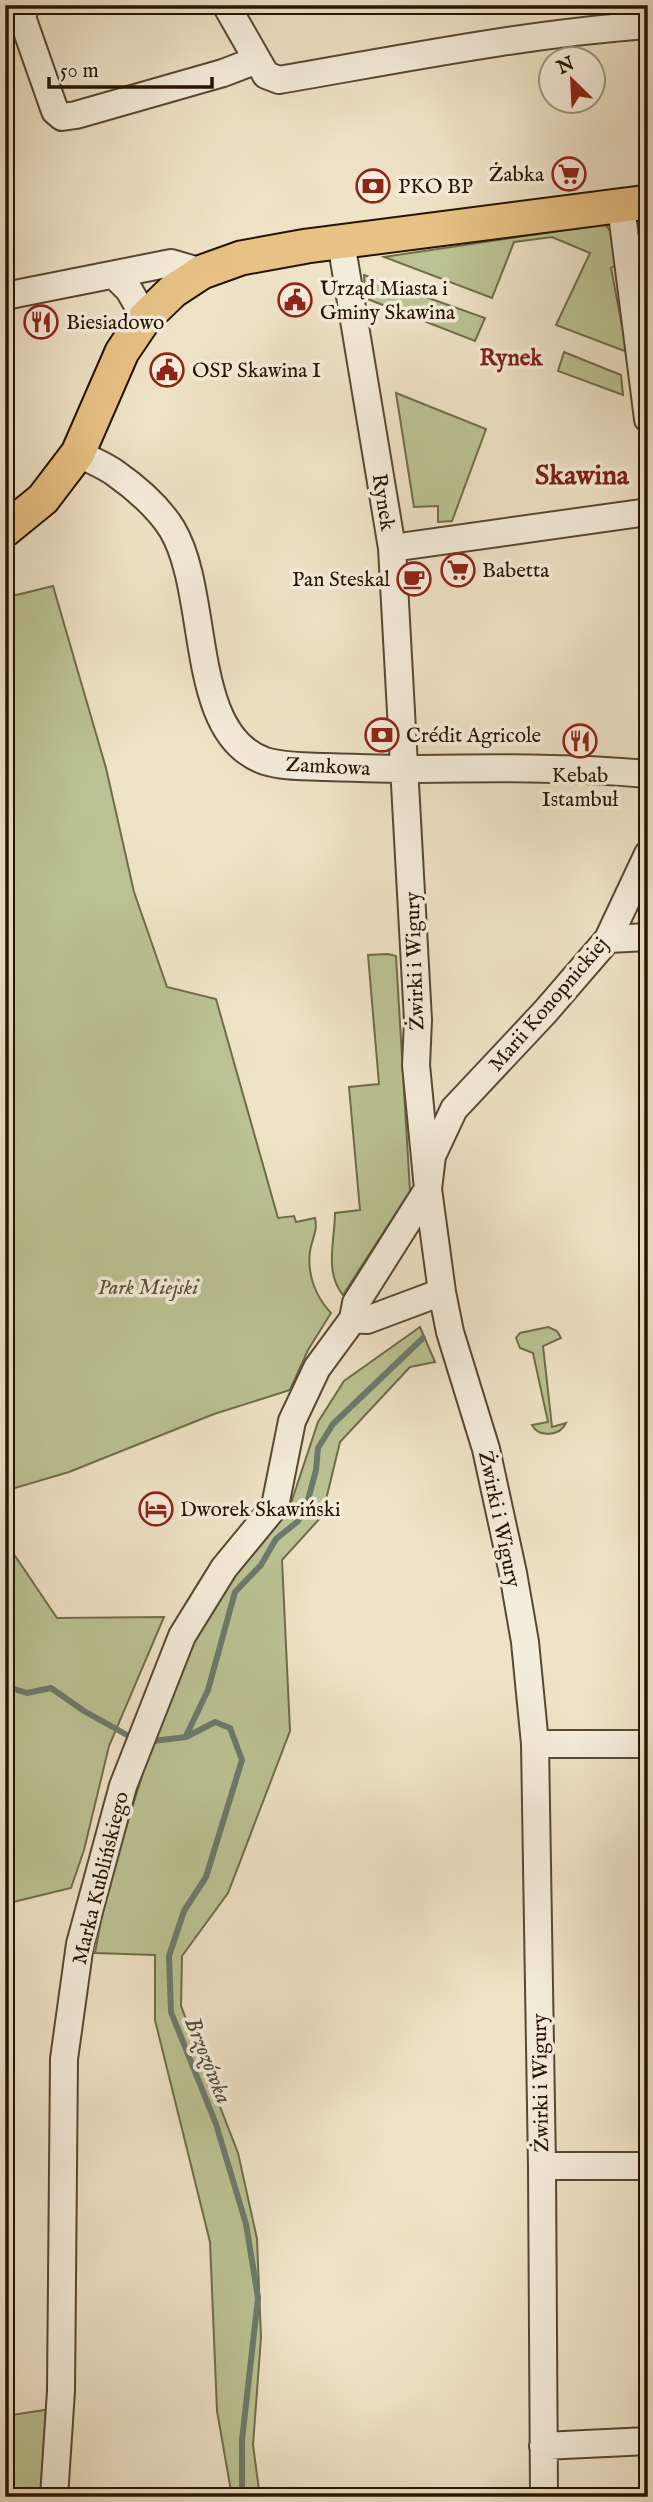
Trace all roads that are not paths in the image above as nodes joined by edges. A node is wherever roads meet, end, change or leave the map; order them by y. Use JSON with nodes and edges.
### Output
{"nodes":[{"id":1,"x":26,"y":5,"type":"edge"},
{"id":2,"x":226,"y":5,"type":"edge"},
{"id":3,"x":648,"y":25,"type":"edge"},
{"id":4,"x":257,"y":60,"type":"junction"},
{"id":5,"x":634,"y":204,"type":"edge"},
{"id":6,"x":335,"y":242,"type":"junction"},
{"id":7,"x":202,"y":272,"type":"junction"},
{"id":8,"x":114,"y":275,"type":"junction"},
{"id":9,"x":5,"y":296,"type":"edge"},
{"id":10,"x":145,"y":318,"type":"junction"},
{"id":11,"x":645,"y":380,"type":"edge"},
{"id":12,"x":648,"y":419,"type":"edge"},
{"id":13,"x":78,"y":453,"type":"junction"},
{"id":14,"x":648,"y":512,"type":"edge"},
{"id":15,"x":5,"y":530,"type":"edge"},
{"id":16,"x":392,"y":548,"type":"junction"},
{"id":17,"x":404,"y":769,"type":"junction"},
{"id":18,"x":648,"y":774,"type":"edge"},
{"id":19,"x":648,"y":854,"type":"edge"},
{"id":20,"x":648,"y":937,"type":"edge"},
{"id":21,"x":608,"y":939,"type":"junction"},
{"id":22,"x":418,"y":1087,"type":"junction"},
{"id":23,"x":454,"y":1109,"type":"junction"},
{"id":24,"x":428,"y":1189,"type":"junction"},
{"id":25,"x":442,"y":1292,"type":"junction"},
{"id":26,"x":353,"y":1320,"type":"junction"},
{"id":27,"x":535,"y":1744,"type":"junction"},
{"id":28,"x":648,"y":1744,"type":"edge"},
{"id":29,"x":542,"y":2166,"type":"junction"},
{"id":30,"x":648,"y":2166,"type":"edge"},
{"id":31,"x":648,"y":2441,"type":"edge"},
{"id":32,"x":553,"y":2446,"type":"junction"},
{"id":33,"x":54,"y":2497,"type":"edge"},
{"id":34,"x":544,"y":2497,"type":"edge"}],
"edges":[{"from":1,"to":4,"type":"street"},
{"from":2,"to":4,"type":"street"},
{"from":3,"to":4,"type":"street"},
{"from":5,"to":6,"type":"main road"},
{"from":5,"to":11,"type":"street"},
{"from":6,"to":7,"type":"main road"},
{"from":6,"to":16,"type":"street","name":"Rynek"},
{"from":7,"to":8,"type":"street"},
{"from":7,"to":10,"type":"main road"},
{"from":8,"to":9,"type":"street"},
{"from":8,"to":10,"type":"street"},
{"from":10,"to":13,"type":"main road"},
{"from":11,"to":12,"type":"street"},
{"from":13,"to":15,"type":"main road"},
{"from":13,"to":17,"type":"street","name":"Zamkowa"},
{"from":14,"to":16,"type":"street","name":"Rynek"},
{"from":16,"to":17,"type":"street","name":"Żwirki i Wigury"},
{"from":17,"to":18,"type":"street","name":"Zamkowa"},
{"from":17,"to":22,"type":"street","name":"Żwirki i Wigury"},
{"from":19,"to":21,"type":"street","name":"Marii Konopnickiej"},
{"from":20,"to":21,"type":"street"},
{"from":21,"to":23,"type":"street","name":"Marii Konopnickiej"},
{"from":22,"to":23,"type":"street"},
{"from":22,"to":24,"type":"street","name":"Żwirki i Wigury"},
{"from":23,"to":24,"type":"street","name":"Marii Konopnickiej"},
{"from":24,"to":25,"type":"street","name":"Żwirki i Wigury"},
{"from":24,"to":26,"type":"street","name":"Marka Kublińskiego"},
{"from":25,"to":26,"type":"street"},
{"from":25,"to":27,"type":"street","name":"Żwirki i Wigury"},
{"from":26,"to":33,"type":"street","name":"Marka Kublińskiego"},
{"from":27,"to":28,"type":"street"},
{"from":27,"to":29,"type":"street","name":"Żwirki i Wigury"},
{"from":29,"to":30,"type":"street"},
{"from":29,"to":32,"type":"street","name":"Żwirki i Wigury"},
{"from":31,"to":32,"type":"street"},
{"from":32,"to":34,"type":"street","name":"Żwirki i Wigury"}]}
